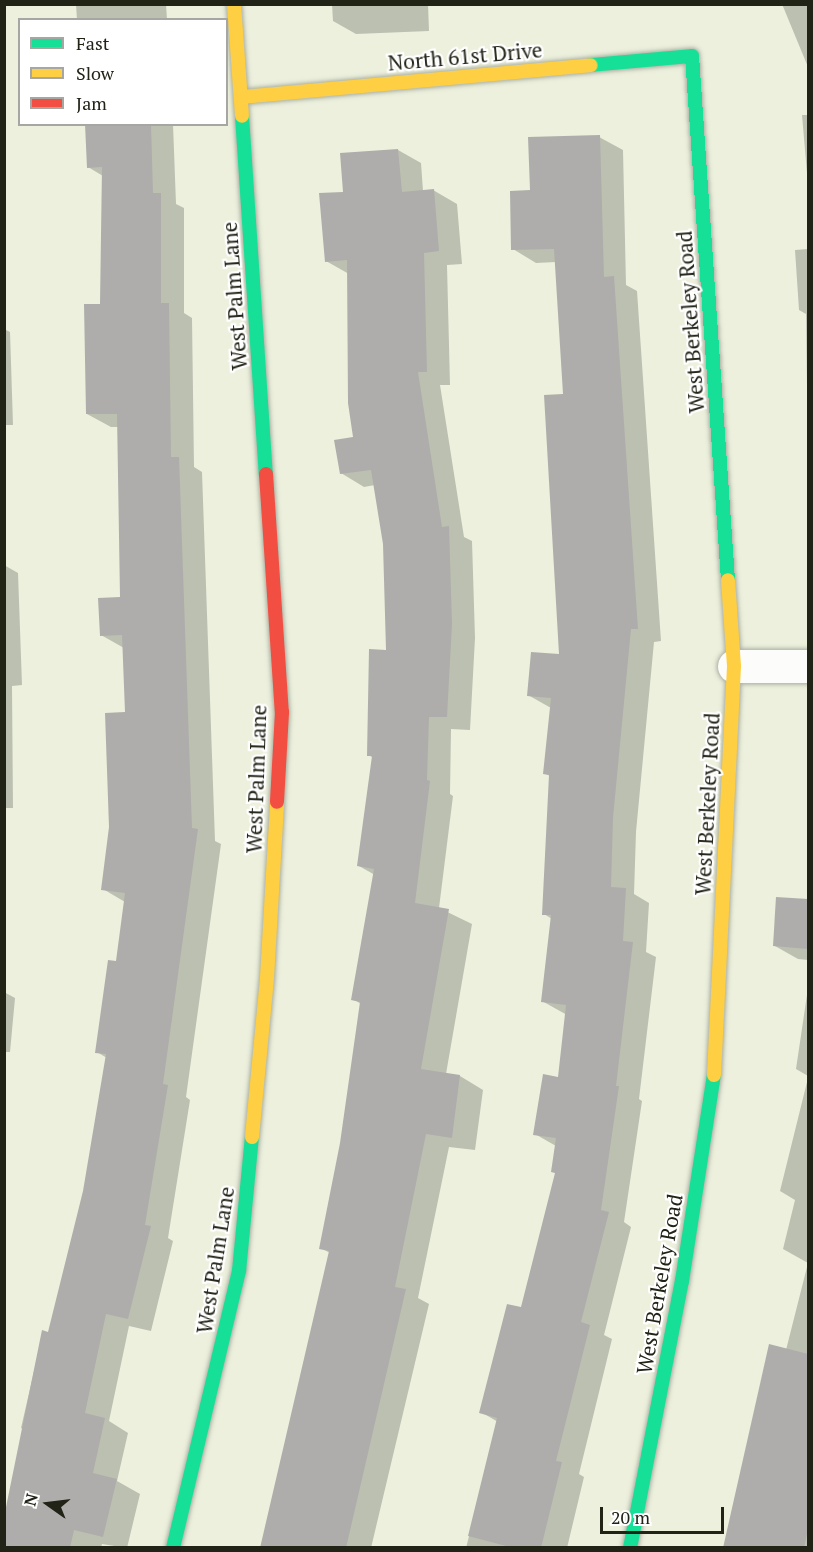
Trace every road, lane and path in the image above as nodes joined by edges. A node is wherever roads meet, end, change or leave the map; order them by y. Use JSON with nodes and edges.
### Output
{"nodes":[{"id":1,"x":234,"y":4,"type":"edge"},
{"id":2,"x":692,"y":56,"type":"joint"},
{"id":3,"x":242,"y":97,"type":"junction"},
{"id":4,"x":734,"y":666,"type":"junction"},
{"id":5,"x":808,"y":666,"type":"edge"},
{"id":6,"x":173,"y":1548,"type":"edge"},
{"id":7,"x":630,"y":1548,"type":"edge"}],
"edges":[{"from":1,"to":3,"type":"street","name":"West Palm Lane"},
{"from":2,"to":3,"type":"street","name":"North 61st Drive"},
{"from":2,"to":4,"type":"street","name":"West Berkeley Road"},
{"from":3,"to":6,"type":"street","name":"West Palm Lane"},
{"from":4,"to":5,"type":"street"},
{"from":4,"to":7,"type":"street","name":"West Berkeley Road"}]}
